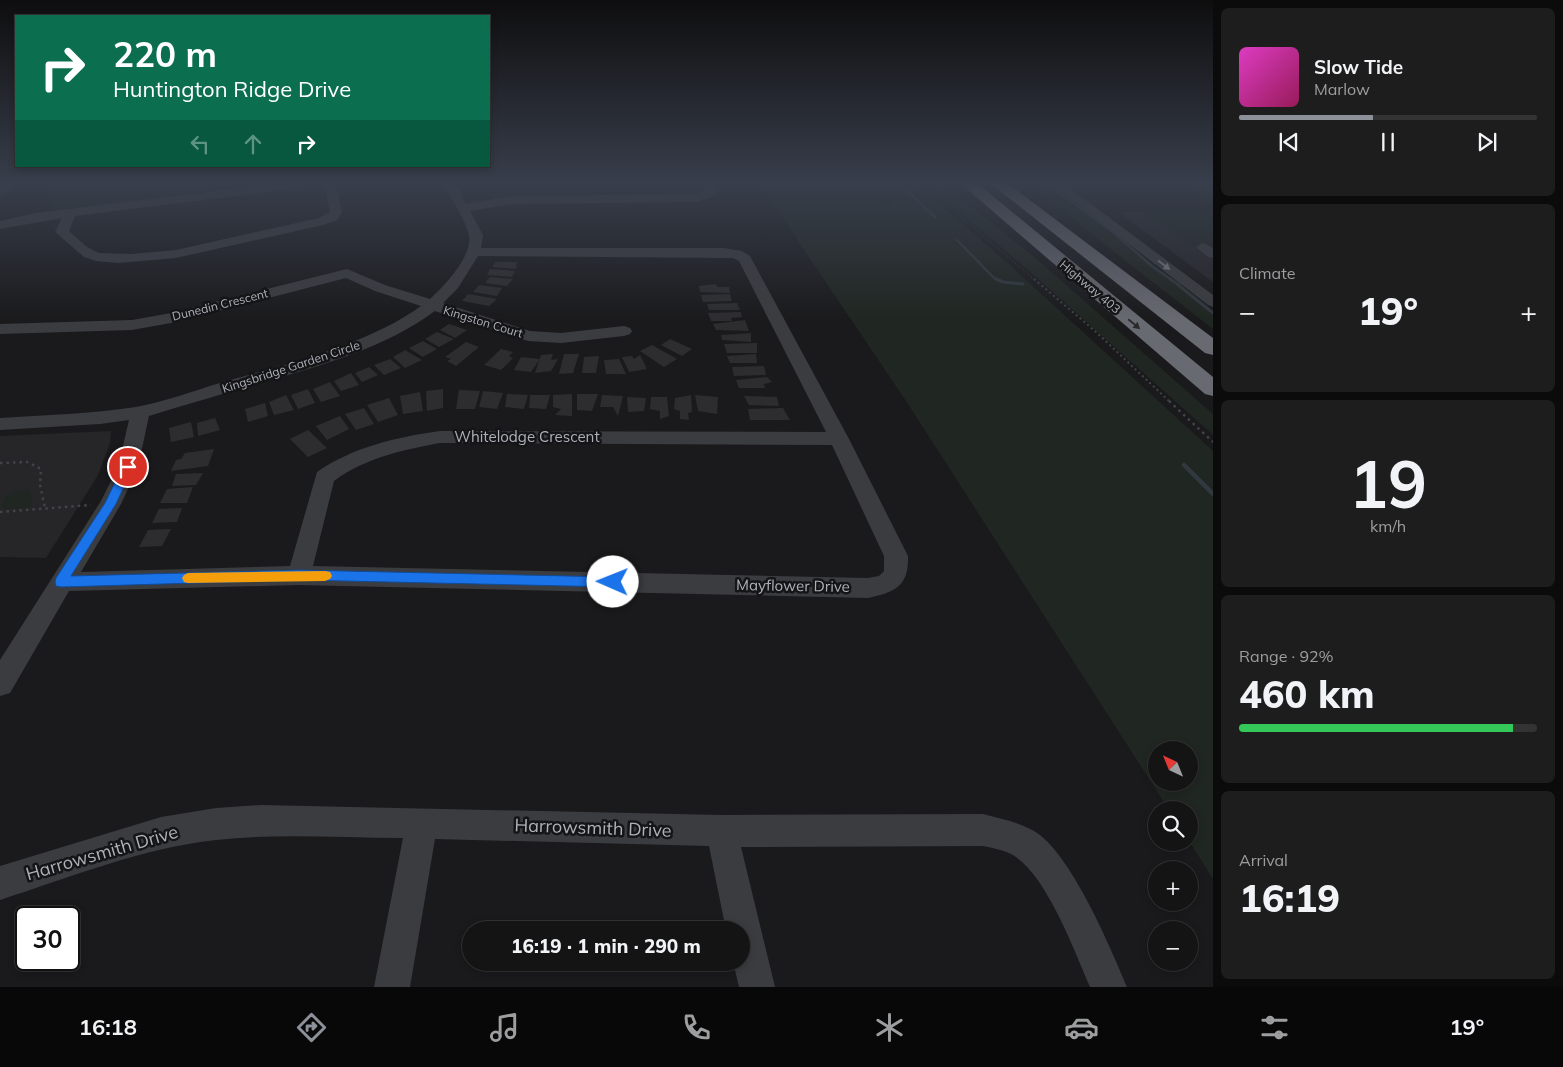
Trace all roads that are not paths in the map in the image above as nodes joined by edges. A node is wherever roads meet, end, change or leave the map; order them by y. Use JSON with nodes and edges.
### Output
{"nodes":[{"id":1,"x":62,"y":229,"type":"edge"},
{"id":2,"x":284,"y":229,"type":"edge"},
{"id":3,"x":473,"y":229,"type":"edge"},
{"id":4,"x":1011,"y":229,"type":"edge"},
{"id":5,"x":1022,"y":229,"type":"edge"},
{"id":6,"x":1057,"y":229,"type":"edge"},
{"id":7,"x":1077,"y":229,"type":"edge"},
{"id":8,"x":1117,"y":229,"type":"edge"},
{"id":9,"x":1131,"y":229,"type":"edge"},
{"id":10,"x":474,"y":252,"type":"junction"},
{"id":11,"x":1070,"y":270,"type":"junction"},
{"id":12,"x":1213,"y":287,"type":"edge"},
{"id":13,"x":1138,"y":288,"type":"junction"},
{"id":14,"x":1213,"y":302,"type":"edge"},
{"id":15,"x":432,"y":306,"type":"junction"},
{"id":16,"x":0,"y":328,"type":"edge"},
{"id":17,"x":624,"y":331,"type":"dead end"},
{"id":18,"x":1213,"y":348,"type":"edge"},
{"id":19,"x":1213,"y":389,"type":"edge"},
{"id":20,"x":140,"y":412,"type":"junction"},
{"id":21,"x":0,"y":424,"type":"edge"},
{"id":22,"x":839,"y":439,"type":"junction"},
{"id":23,"x":299,"y":575,"type":"junction"},
{"id":24,"x":61,"y":582,"type":"junction"},
{"id":25,"x":0,"y":684,"type":"edge"},
{"id":26,"x":422,"y":823,"type":"junction"},
{"id":27,"x":721,"y":831,"type":"junction"},
{"id":28,"x":0,"y":883,"type":"edge"},
{"id":29,"x":392,"y":987,"type":"edge"},
{"id":30,"x":757,"y":987,"type":"edge"},
{"id":31,"x":1109,"y":987,"type":"edge"}],
"edges":[{"from":1,"to":2,"type":"street"},
{"from":3,"to":10,"type":"street"},
{"from":4,"to":11,"type":"highway"},
{"from":5,"to":11,"type":"highway","name":"Highway 403"},
{"from":6,"to":13,"type":"highway","name":"Highway 403"},
{"from":7,"to":13,"type":"highway"},
{"from":8,"to":14,"type":"street","one_way":true},
{"from":9,"to":12,"type":"street"},
{"from":10,"to":15,"type":"street","name":"Kingsbridge Garden Circle"},
{"from":10,"to":22,"type":"street","name":"Mayflower Drive"},
{"from":11,"to":19,"type":"highway","name":"Highway 403","one_way":true},
{"from":13,"to":18,"type":"highway","name":"Highway 403"},
{"from":15,"to":16,"type":"street","name":"Dunedin Crescent"},
{"from":15,"to":17,"type":"street","name":"Kingston Court"},
{"from":15,"to":20,"type":"street","name":"Kingsbridge Garden Circle"},
{"from":20,"to":21,"type":"street","name":"Kingsbridge Garden Circle"},
{"from":20,"to":24,"type":"street"},
{"from":22,"to":23,"type":"street","name":"Whitelodge Crescent"},
{"from":22,"to":23,"type":"street","name":"Mayflower Drive"},
{"from":23,"to":24,"type":"street","name":"Mayflower Drive"},
{"from":24,"to":25,"type":"street"},
{"from":26,"to":27,"type":"street","name":"Harrowsmith Drive"},
{"from":26,"to":28,"type":"street","name":"Harrowsmith Drive"},
{"from":26,"to":29,"type":"street"},
{"from":27,"to":30,"type":"street"},
{"from":27,"to":31,"type":"street","name":"Harrowsmith Drive"}]}
